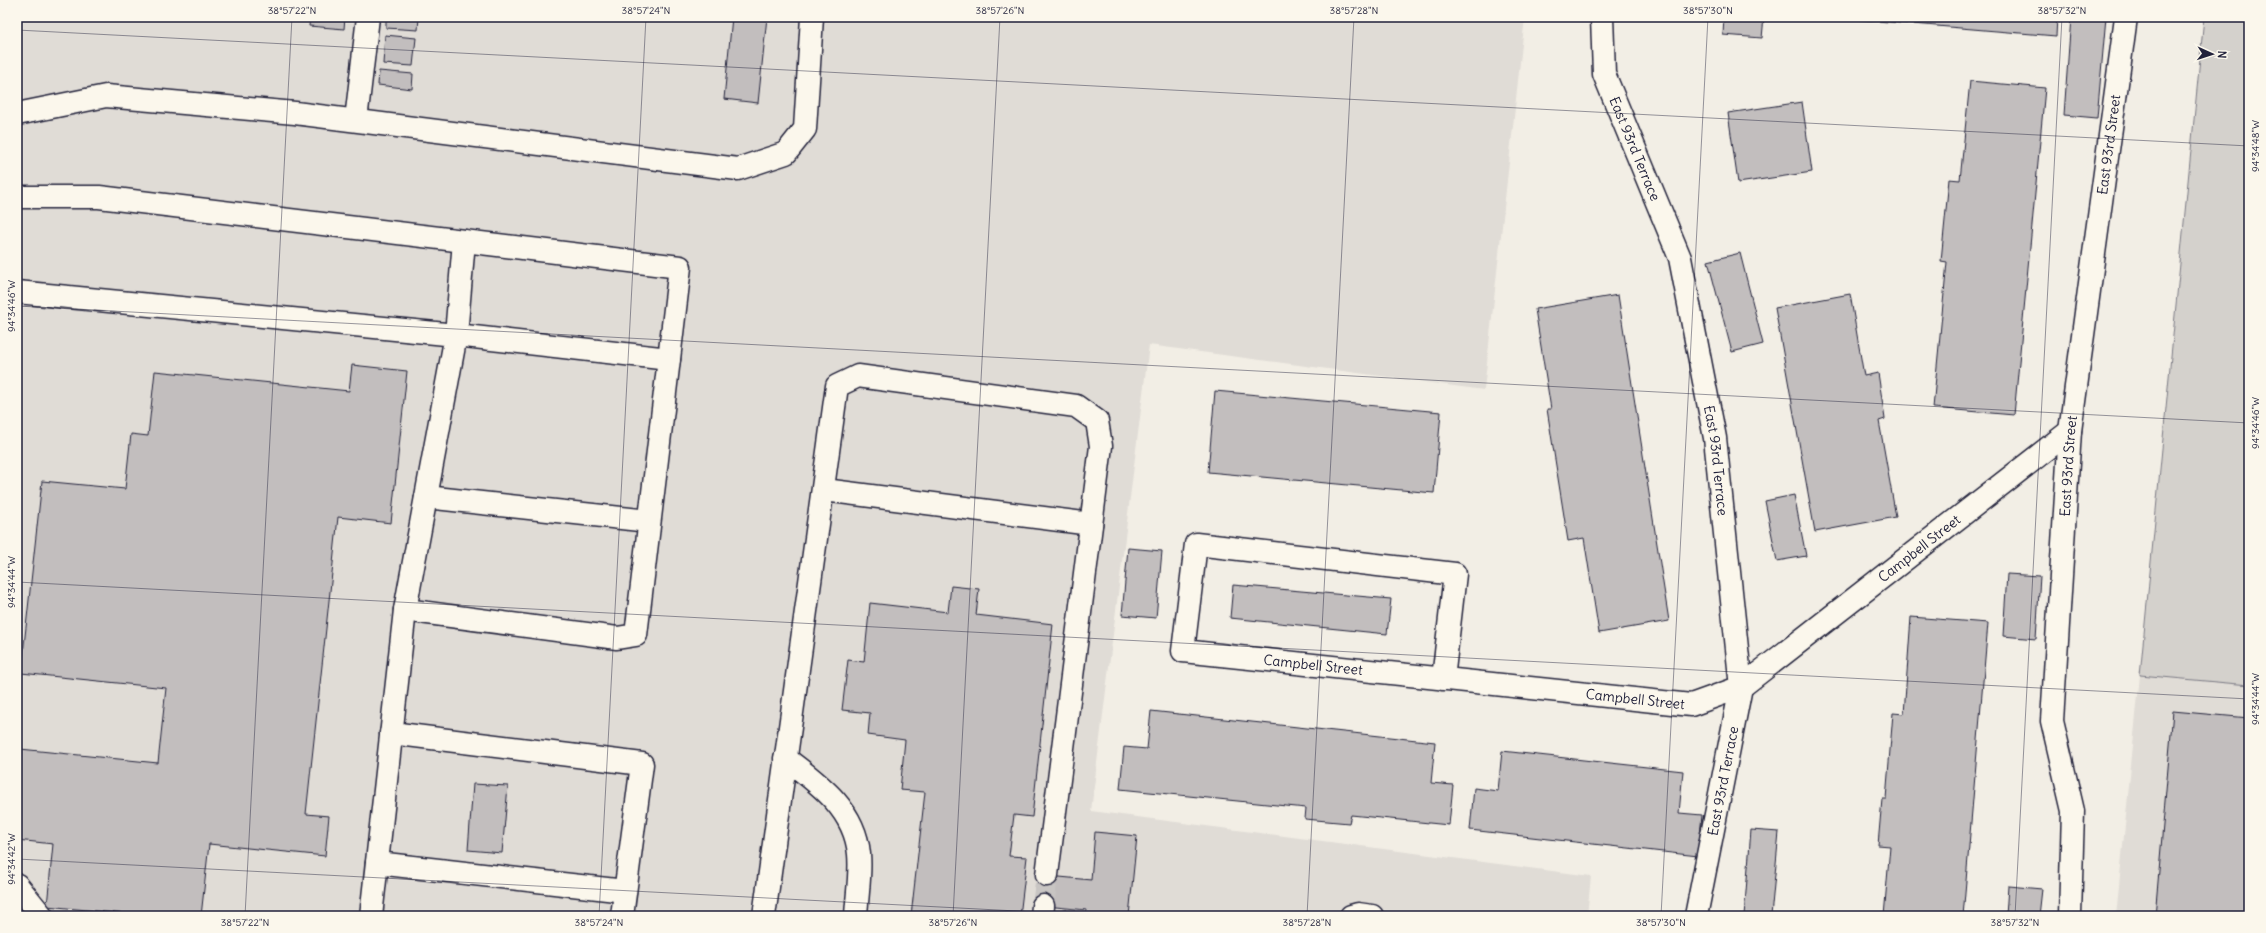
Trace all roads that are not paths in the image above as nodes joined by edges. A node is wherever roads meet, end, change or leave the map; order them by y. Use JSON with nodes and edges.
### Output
{"nodes":[{"id":1,"x":368,"y":17,"type":"edge"},
{"id":2,"x":812,"y":17,"type":"edge"},
{"id":3,"x":1602,"y":17,"type":"edge"},
{"id":4,"x":2126,"y":17,"type":"edge"},
{"id":5,"x":17,"y":114,"type":"edge"},
{"id":6,"x":356,"y":120,"type":"junction"},
{"id":7,"x":17,"y":197,"type":"edge"},
{"id":8,"x":464,"y":241,"type":"junction"},
{"id":9,"x":17,"y":292,"type":"edge"},
{"id":10,"x":456,"y":335,"type":"junction"},
{"id":11,"x":668,"y":359,"type":"junction"},
{"id":12,"x":2070,"y":431,"type":"junction"},
{"id":13,"x":824,"y":490,"type":"junction"},
{"id":14,"x":426,"y":497,"type":"junction"},
{"id":15,"x":649,"y":521,"type":"junction"},
{"id":16,"x":1091,"y":524,"type":"junction"},
{"id":17,"x":405,"y":610,"type":"junction"},
{"id":18,"x":1443,"y":679,"type":"junction"},
{"id":19,"x":1741,"y":688,"type":"junction"},
{"id":20,"x":391,"y":733,"type":"junction"},
{"id":21,"x":785,"y":758,"type":"junction"},
{"id":22,"x":377,"y":863,"type":"junction"},
{"id":23,"x":1047,"y":875,"type":"tunnel mouth"},
{"id":24,"x":17,"y":885,"type":"edge"},
{"id":25,"x":625,"y":891,"type":"junction"},
{"id":26,"x":42,"y":916,"type":"edge"},
{"id":27,"x":371,"y":916,"type":"edge"},
{"id":28,"x":622,"y":916,"type":"edge"},
{"id":29,"x":764,"y":916,"type":"edge"},
{"id":30,"x":856,"y":916,"type":"edge"},
{"id":31,"x":1351,"y":916,"type":"edge"},
{"id":32,"x":1372,"y":916,"type":"edge"},
{"id":33,"x":1696,"y":916,"type":"edge"},
{"id":34,"x":2070,"y":916,"type":"edge"}],
"edges":[{"from":1,"to":6,"type":"street"},
{"from":2,"to":6,"type":"street"},
{"from":3,"to":19,"type":"street","name":"East 93rd Terrace"},
{"from":4,"to":12,"type":"street","name":"East 93rd Street"},
{"from":5,"to":6,"type":"street"},
{"from":7,"to":8,"type":"street"},
{"from":8,"to":10,"type":"street"},
{"from":8,"to":11,"type":"street"},
{"from":9,"to":10,"type":"street"},
{"from":10,"to":11,"type":"street"},
{"from":10,"to":14,"type":"street"},
{"from":11,"to":15,"type":"street"},
{"from":12,"to":19,"type":"street","name":"Campbell Street"},
{"from":12,"to":34,"type":"street","name":"East 93rd Street"},
{"from":13,"to":16,"type":"street"},
{"from":13,"to":16,"type":"street"},
{"from":13,"to":21,"type":"street"},
{"from":14,"to":15,"type":"street"},
{"from":14,"to":17,"type":"street"},
{"from":15,"to":17,"type":"street"},
{"from":16,"to":23,"type":"street"},
{"from":17,"to":20,"type":"street"},
{"from":18,"to":18,"type":"street","name":"Campbell Street"},
{"from":18,"to":19,"type":"street","name":"Campbell Street"},
{"from":19,"to":33,"type":"street","name":"East 93rd Terrace"},
{"from":20,"to":22,"type":"street"},
{"from":20,"to":25,"type":"street"},
{"from":21,"to":29,"type":"street"},
{"from":21,"to":30,"type":"street"},
{"from":22,"to":25,"type":"street"},
{"from":22,"to":27,"type":"street"},
{"from":24,"to":26,"type":"street"},
{"from":25,"to":28,"type":"street"},
{"from":31,"to":32,"type":"street"}]}
